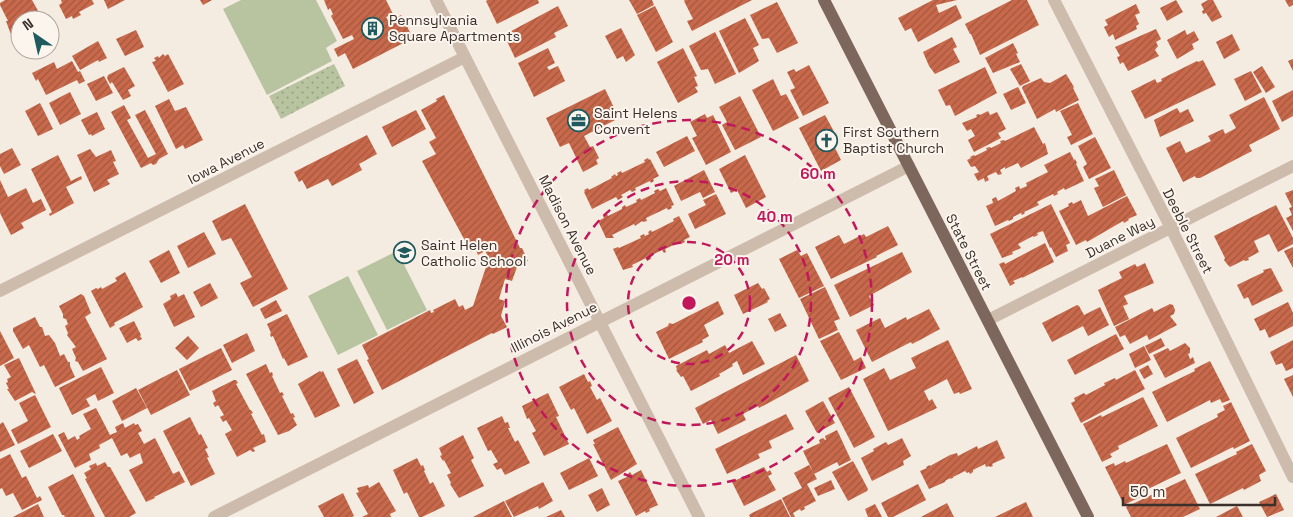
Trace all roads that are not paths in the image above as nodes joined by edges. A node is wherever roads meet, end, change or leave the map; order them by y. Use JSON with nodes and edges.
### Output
{"nodes":[{"id":1,"x":436,"y":0,"type":"edge"},
{"id":2,"x":824,"y":0,"type":"edge"},
{"id":3,"x":1054,"y":0,"type":"edge"},
{"id":4,"x":465,"y":57,"type":"junction"},
{"id":5,"x":909,"y":166,"type":"junction"},
{"id":6,"x":1293,"y":166,"type":"edge"},
{"id":7,"x":1171,"y":228,"type":"junction"},
{"id":8,"x":0,"y":292,"type":"edge"},
{"id":9,"x":988,"y":320,"type":"junction"},
{"id":10,"x":600,"y":321,"type":"junction"},
{"id":11,"x":1293,"y":477,"type":"edge"},
{"id":12,"x":214,"y":517,"type":"edge"},
{"id":13,"x":699,"y":517,"type":"edge"},
{"id":14,"x":1088,"y":517,"type":"edge"}],
"edges":[{"from":1,"to":4,"type":"street","name":"Madison Avenue"},
{"from":2,"to":5,"type":"main road","name":"State Street"},
{"from":3,"to":7,"type":"street","name":"Deeble Street"},
{"from":4,"to":8,"type":"street","name":"Iowa Avenue"},
{"from":4,"to":10,"type":"street","name":"Madison Avenue"},
{"from":5,"to":9,"type":"main road","name":"State Street"},
{"from":5,"to":10,"type":"street","name":"Illinois Avenue"},
{"from":6,"to":7,"type":"street","name":"Duane Way"},
{"from":7,"to":9,"type":"street","name":"Duane Way"},
{"from":7,"to":11,"type":"street","name":"Deeble Street"},
{"from":9,"to":14,"type":"main road","name":"State Street"},
{"from":10,"to":12,"type":"street","name":"Illinois Avenue"},
{"from":10,"to":13,"type":"street","name":"Madison Avenue"}]}
